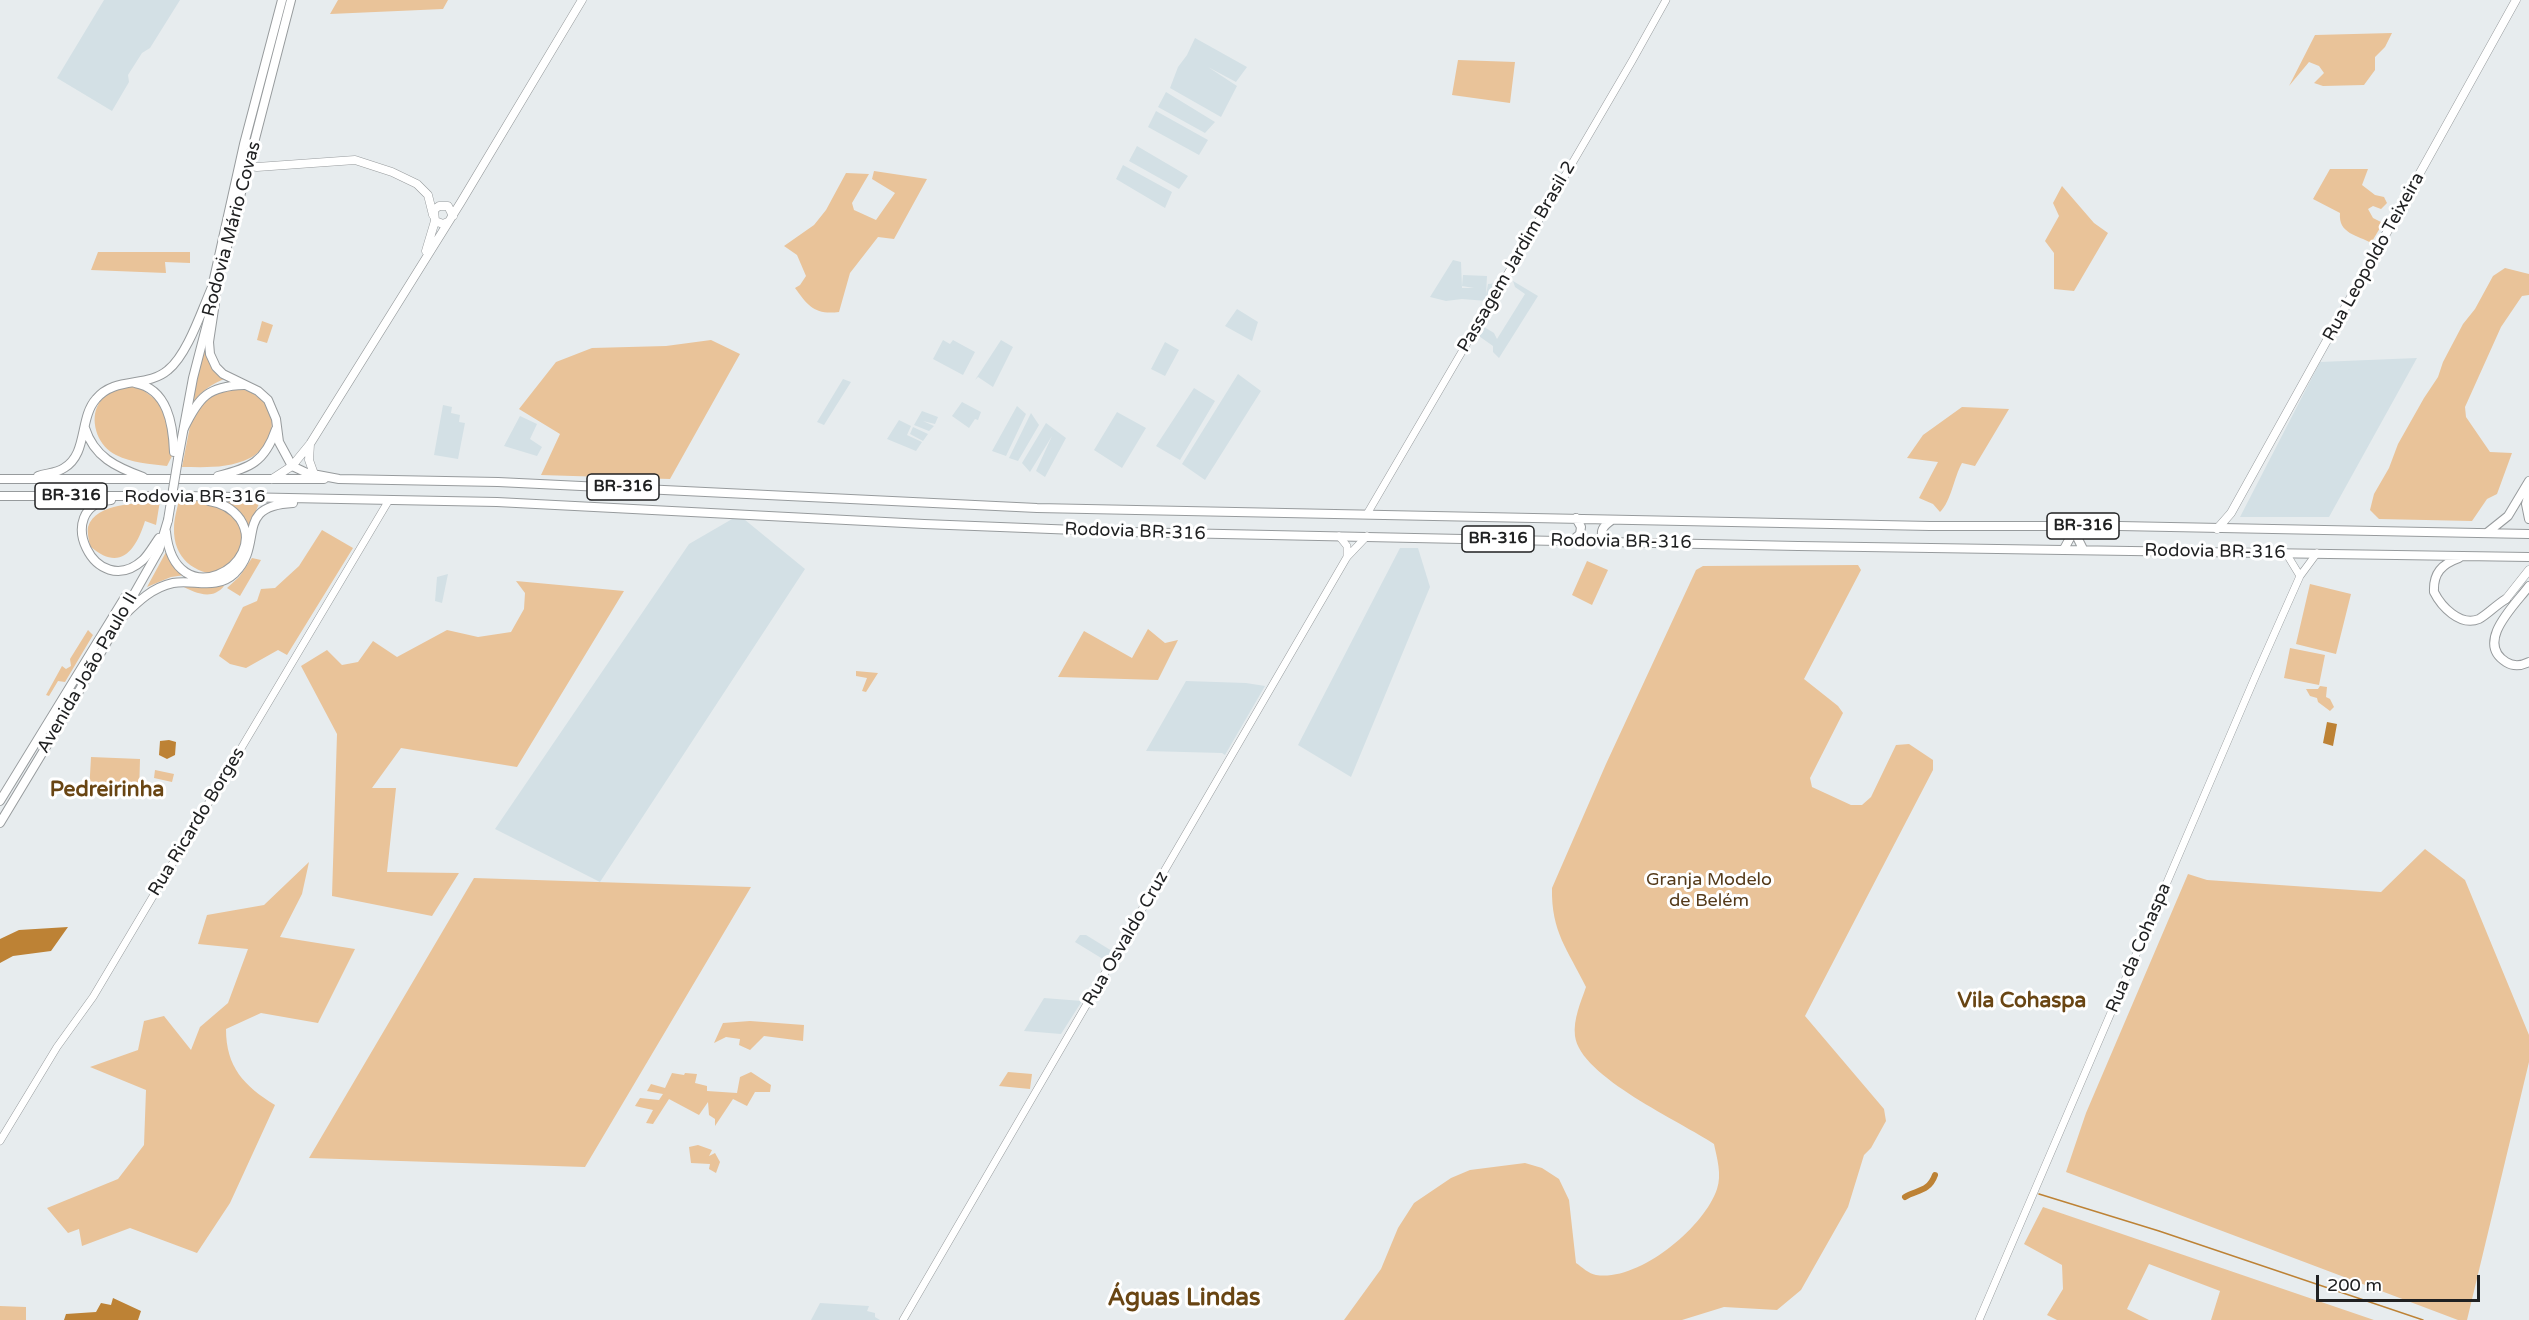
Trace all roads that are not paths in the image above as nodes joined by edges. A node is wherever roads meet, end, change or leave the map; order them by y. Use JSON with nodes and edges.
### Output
{"nodes":[{"id":1,"x":282,"y":0,"type":"edge"},
{"id":2,"x":291,"y":0,"type":"edge"},
{"id":3,"x":582,"y":0,"type":"edge"},
{"id":4,"x":1666,"y":0,"type":"edge"},
{"id":5,"x":2516,"y":0,"type":"edge"},
{"id":6,"x":245,"y":165,"type":"junction"},
{"id":7,"x":461,"y":202,"type":"junction"},
{"id":8,"x":448,"y":206,"type":"junction"},
{"id":9,"x":434,"y":218,"type":"junction"},
{"id":10,"x":451,"y":219,"type":"junction"},
{"id":11,"x":424,"y":258,"type":"junction"},
{"id":12,"x":213,"y":285,"type":"junction"},
{"id":13,"x":216,"y":296,"type":"junction"},
{"id":14,"x":129,"y":382,"type":"junction"},
{"id":15,"x":244,"y":385,"type":"junction"},
{"id":16,"x":84,"y":426,"type":"junction"},
{"id":17,"x":184,"y":428,"type":"junction"},
{"id":18,"x":277,"y":428,"type":"junction"},
{"id":19,"x":310,"y":444,"type":"junction"},
{"id":20,"x":175,"y":457,"type":"junction"},
{"id":21,"x":292,"y":466,"type":"junction"},
{"id":22,"x":314,"y":474,"type":"junction"},
{"id":23,"x":0,"y":479,"type":"edge"},
{"id":24,"x":30,"y":479,"type":"junction"},
{"id":25,"x":149,"y":479,"type":"junction"},
{"id":26,"x":272,"y":479,"type":"junction"},
{"id":27,"x":339,"y":479,"type":"junction"},
{"id":28,"x":206,"y":480,"type":"junction"},
{"id":29,"x":2529,"y":481,"type":"edge"},
{"id":30,"x":2529,"y":493,"type":"edge"},
{"id":31,"x":0,"y":496,"type":"edge"},
{"id":32,"x":141,"y":496,"type":"junction"},
{"id":33,"x":185,"y":496,"type":"junction"},
{"id":34,"x":339,"y":498,"type":"junction"},
{"id":35,"x":389,"y":500,"type":"junction"},
{"id":36,"x":2231,"y":513,"type":"junction"},
{"id":37,"x":1367,"y":514,"type":"junction"},
{"id":38,"x":1576,"y":518,"type":"junction"},
{"id":39,"x":2529,"y":519,"type":"edge"},
{"id":40,"x":1612,"y":520,"type":"junction"},
{"id":41,"x":2067,"y":525,"type":"junction"},
{"id":42,"x":2081,"y":526,"type":"junction"},
{"id":43,"x":2237,"y":528,"type":"junction"},
{"id":44,"x":2217,"y":529,"type":"junction"},
{"id":45,"x":2487,"y":532,"type":"junction"},
{"id":46,"x":2529,"y":534,"type":"edge"},
{"id":47,"x":163,"y":535,"type":"junction"},
{"id":48,"x":1339,"y":536,"type":"junction"},
{"id":49,"x":1367,"y":537,"type":"junction"},
{"id":50,"x":1574,"y":540,"type":"junction"},
{"id":51,"x":1604,"y":541,"type":"junction"},
{"id":52,"x":2064,"y":549,"type":"junction"},
{"id":53,"x":2083,"y":549,"type":"junction"},
{"id":54,"x":2286,"y":553,"type":"junction"},
{"id":55,"x":2317,"y":553,"type":"junction"},
{"id":56,"x":1347,"y":557,"type":"junction"},
{"id":57,"x":2462,"y":557,"type":"junction"},
{"id":58,"x":2529,"y":557,"type":"edge"},
{"id":59,"x":2515,"y":558,"type":"junction"},
{"id":60,"x":2529,"y":565,"type":"edge"},
{"id":61,"x":2529,"y":571,"type":"edge"},
{"id":62,"x":2300,"y":576,"type":"junction"},
{"id":63,"x":2529,"y":586,"type":"edge"},
{"id":64,"x":2505,"y":599,"type":"joint"},
{"id":65,"x":117,"y":622,"type":"junction"},
{"id":66,"x":2529,"y":662,"type":"edge"},
{"id":67,"x":0,"y":801,"type":"edge"},
{"id":68,"x":0,"y":823,"type":"edge"},
{"id":69,"x":0,"y":1141,"type":"edge"},
{"id":70,"x":903,"y":1320,"type":"edge"},
{"id":71,"x":1978,"y":1320,"type":"edge"}],
"edges":[{"from":1,"to":6,"type":"main road","name":"Rodovia Mário Covas"},
{"from":2,"to":6,"type":"main road","name":"Rodovia Mário Covas"},
{"from":3,"to":7,"type":"main road"},
{"from":4,"to":37,"type":"street","name":"Passagem Jardim Brasil 2"},
{"from":5,"to":36,"type":"main road","name":"Rua Leopoldo Teixeira"},
{"from":6,"to":9,"type":"main road"},
{"from":6,"to":12,"type":"main road","name":"Rodovia Mário Covas"},
{"from":6,"to":13,"type":"main road","name":"Rodovia Mário Covas"},
{"from":7,"to":8,"type":"main road"},
{"from":7,"to":10,"type":"main road"},
{"from":8,"to":9,"type":"main road"},
{"from":8,"to":10,"type":"main road"},
{"from":9,"to":10,"type":"main road"},
{"from":9,"to":11,"type":"main road"},
{"from":10,"to":11,"type":"main road"},
{"from":11,"to":19,"type":"main road"},
{"from":12,"to":14,"type":"main road"},
{"from":12,"to":20,"type":"main road","name":"Rodovia Mário Covas"},
{"from":13,"to":15,"type":"main road"},
{"from":13,"to":17,"type":"main road","name":"Rodovia Mário Covas"},
{"from":14,"to":16,"type":"main road"},
{"from":14,"to":20,"type":"main road"},
{"from":15,"to":17,"type":"main road"},
{"from":15,"to":18,"type":"main road"},
{"from":16,"to":24,"type":"main road"},
{"from":16,"to":25,"type":"main road"},
{"from":17,"to":20,"type":"main road","name":"Rodovia Mário Covas"},
{"from":18,"to":21,"type":"main road"},
{"from":18,"to":28,"type":"main road"},
{"from":19,"to":21,"type":"main road"},
{"from":19,"to":22,"type":"main road"},
{"from":20,"to":47,"type":"main road","name":"Avenida João Paulo II","bridge":true},
{"from":21,"to":22,"type":"main road"},
{"from":21,"to":26,"type":"main road"},
{"from":22,"to":27,"type":"main road"},
{"from":23,"to":24,"type":"main road","name":"Rodovia BR-316","number":"BR-316"},
{"from":24,"to":25,"type":"main road","name":"Rodovia BR-316","number":"BR-316"},
{"from":25,"to":28,"type":"main road","name":"Rodovia BR-316","number":"BR-316"},
{"from":26,"to":27,"type":"main road","name":"Rodovia BR-316","number":"BR-316"},
{"from":26,"to":28,"type":"main road","name":"Rodovia BR-316","number":"BR-316"},
{"from":27,"to":37,"type":"main road","name":"Rodovia BR-316","number":"BR-316"},
{"from":29,"to":45,"type":"main road"},
{"from":30,"to":39,"type":"main road"},
{"from":31,"to":32,"type":"main road","name":"Rodovia BR-316","number":"BR-316"},
{"from":32,"to":33,"type":"main road","name":"Rodovia BR-316","number":"BR-316"},
{"from":32,"to":47,"type":"main road"},
{"from":33,"to":34,"type":"main road","name":"Rodovia BR-316","number":"BR-316"},
{"from":33,"to":47,"type":"main road"},
{"from":34,"to":35,"type":"main road","name":"Rodovia BR-316","number":"BR-316"},
{"from":34,"to":65,"type":"main road"},
{"from":35,"to":48,"type":"main road","name":"Rodovia BR-316","number":"BR-316"},
{"from":35,"to":69,"type":"street","name":"Rua Ricardo Borges"},
{"from":36,"to":43,"type":"main road"},
{"from":36,"to":44,"type":"main road","name":"Rua Leopoldo Teixeira"},
{"from":37,"to":38,"type":"main road","name":"Rodovia BR-316","number":"BR-316"},
{"from":38,"to":40,"type":"main road","name":"Rodovia BR-316","number":"BR-316"},
{"from":38,"to":50,"type":"main road"},
{"from":40,"to":41,"type":"main road","name":"Rodovia BR-316","number":"BR-316"},
{"from":40,"to":51,"type":"main road"},
{"from":41,"to":42,"type":"main road","number":"BR-316"},
{"from":41,"to":52,"type":"main road"},
{"from":42,"to":44,"type":"main road","number":"BR-316"},
{"from":42,"to":53,"type":"main road"},
{"from":43,"to":44,"type":"main road","number":"BR-316"},
{"from":43,"to":45,"type":"main road","name":"Rodovia BR-316","number":"BR-316"},
{"from":45,"to":46,"type":"main road","name":"Rodovia BR-316","number":"BR-316"},
{"from":47,"to":65,"type":"main road","name":"Avenida João Paulo II"},
{"from":47,"to":67,"type":"main road","name":"Avenida João Paulo II"},
{"from":48,"to":49,"type":"main road","name":"Rodovia BR-316","number":"BR-316"},
{"from":48,"to":56,"type":"street"},
{"from":49,"to":50,"type":"main road","name":"Rodovia BR-316","number":"BR-316"},
{"from":49,"to":56,"type":"street","name":"Rua Osvaldo Cruz"},
{"from":50,"to":51,"type":"main road","name":"Rodovia BR-316","number":"BR-316"},
{"from":51,"to":52,"type":"main road","name":"Rodovia BR-316","number":"BR-316"},
{"from":52,"to":53,"type":"main road","name":"Rodovia BR-316","number":"BR-316"},
{"from":53,"to":54,"type":"main road","name":"Rodovia BR-316","number":"BR-316"},
{"from":54,"to":55,"type":"main road","name":"Rodovia BR-316","number":"BR-316"},
{"from":54,"to":62,"type":"street"},
{"from":55,"to":57,"type":"main road","name":"Rodovia BR-316","number":"BR-316"},
{"from":55,"to":62,"type":"street","name":"Rua da Cohaspa"},
{"from":56,"to":70,"type":"street","name":"Rua Osvaldo Cruz"},
{"from":57,"to":59,"type":"main road","name":"Rodovia BR-316","number":"BR-316"},
{"from":57,"to":64,"type":"main road"},
{"from":58,"to":59,"type":"main road","name":"Rodovia BR-316","number":"BR-316"},
{"from":59,"to":60,"type":"main road"},
{"from":61,"to":64,"type":"main road"},
{"from":62,"to":71,"type":"street","name":"Rua da Cohaspa"},
{"from":63,"to":66,"type":"main road"},
{"from":65,"to":68,"type":"main road","name":"Avenida João Paulo II"}]}
